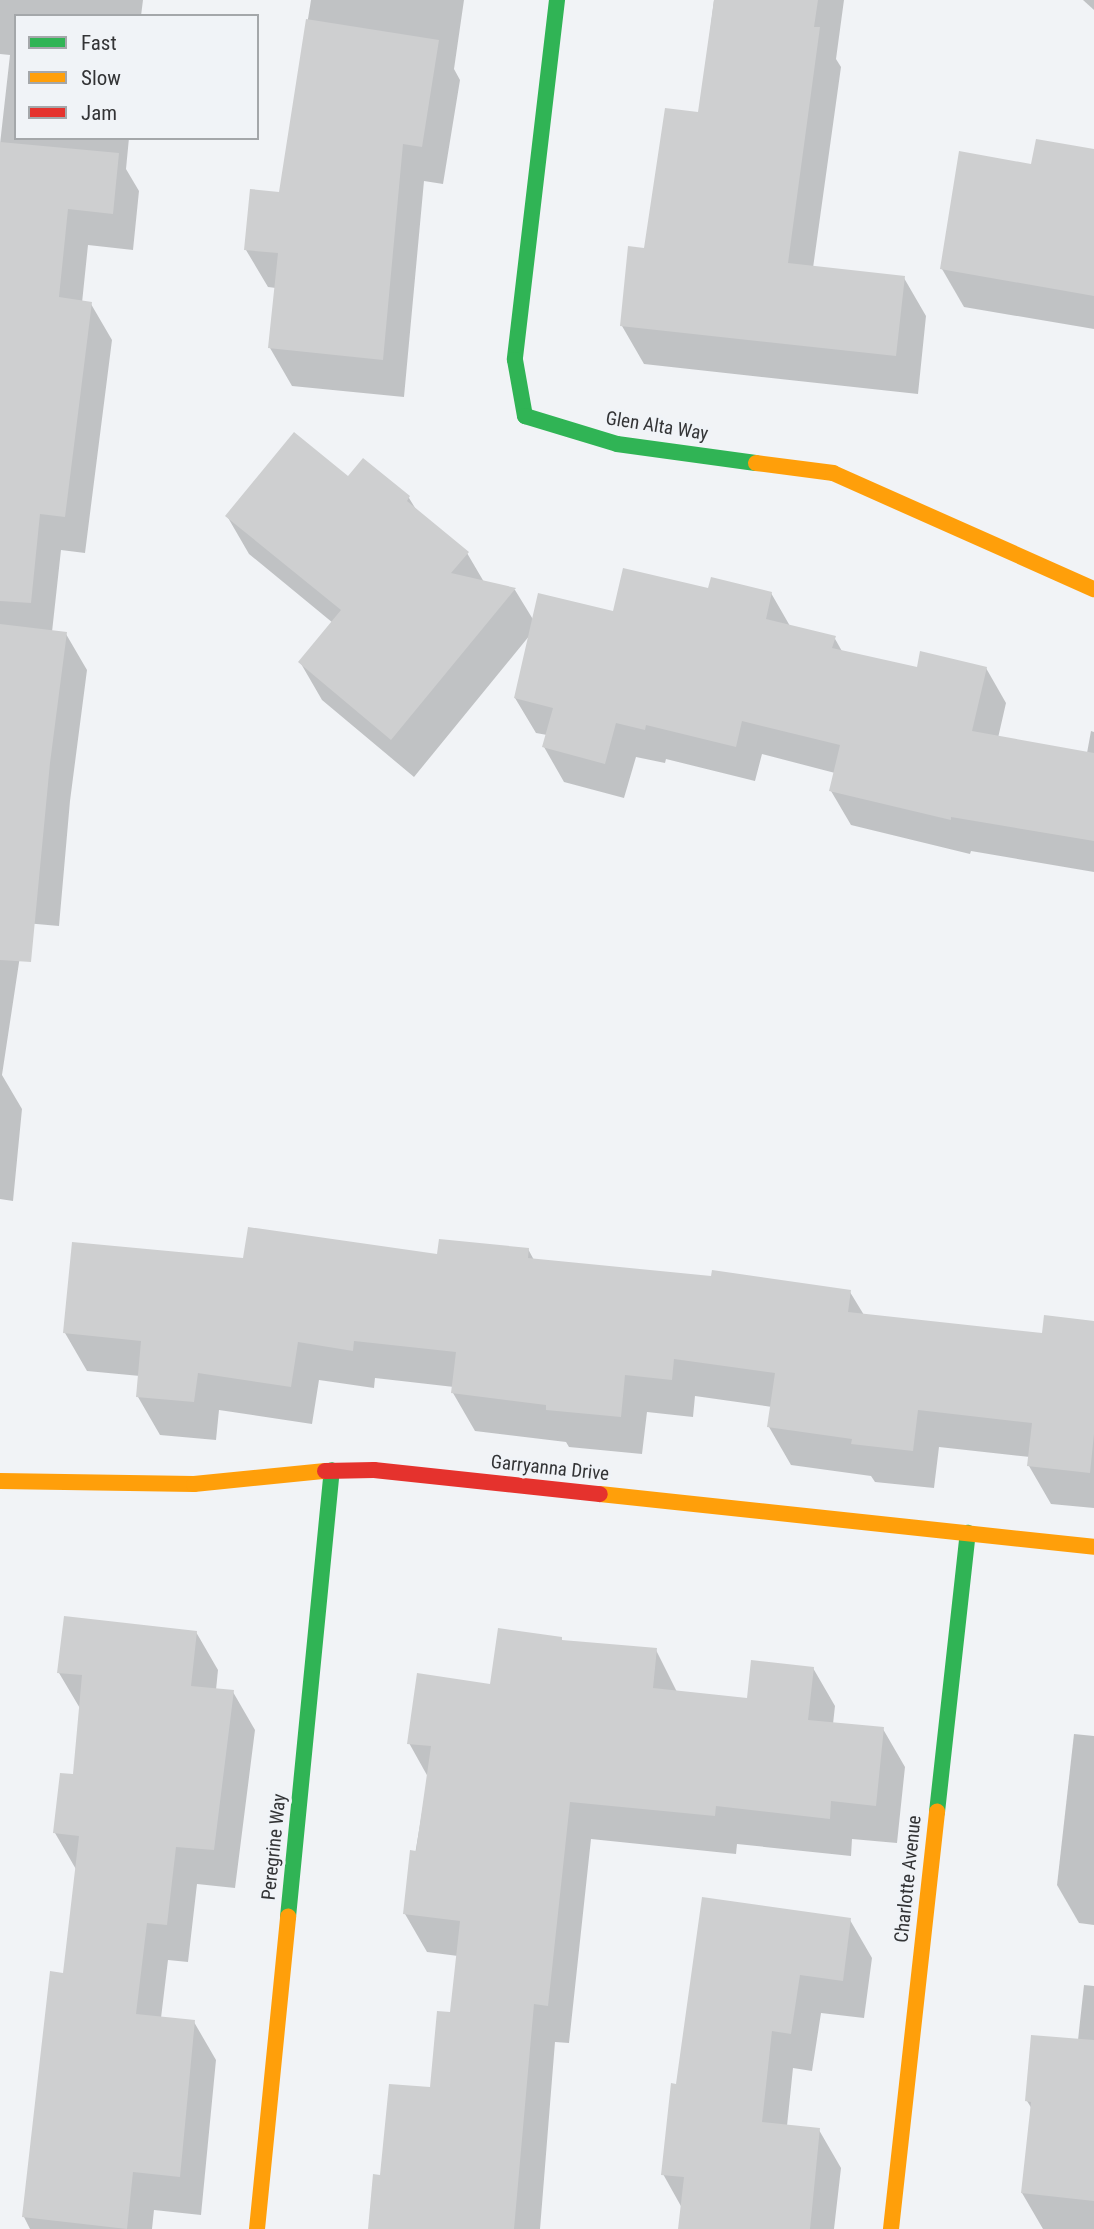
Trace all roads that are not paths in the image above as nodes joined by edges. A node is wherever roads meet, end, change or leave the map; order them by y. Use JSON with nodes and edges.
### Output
{"nodes":[{"id":1,"x":557,"y":0,"type":"edge"},
{"id":2,"x":1094,"y":589,"type":"edge"},
{"id":3,"x":332,"y":1469,"type":"junction"},
{"id":4,"x":0,"y":1481,"type":"edge"},
{"id":5,"x":968,"y":1533,"type":"junction"},
{"id":6,"x":1094,"y":1547,"type":"edge"},
{"id":7,"x":257,"y":2229,"type":"edge"},
{"id":8,"x":891,"y":2229,"type":"edge"}],
"edges":[{"from":1,"to":2,"type":"street","name":"Glen Alta Way"},
{"from":3,"to":4,"type":"street","name":"Garryanna Drive"},
{"from":3,"to":5,"type":"street","name":"Garryanna Drive"},
{"from":3,"to":7,"type":"street","name":"Peregrine Way"},
{"from":5,"to":6,"type":"street","name":"Garryanna Drive"},
{"from":5,"to":8,"type":"street","name":"Charlotte Avenue"}]}
